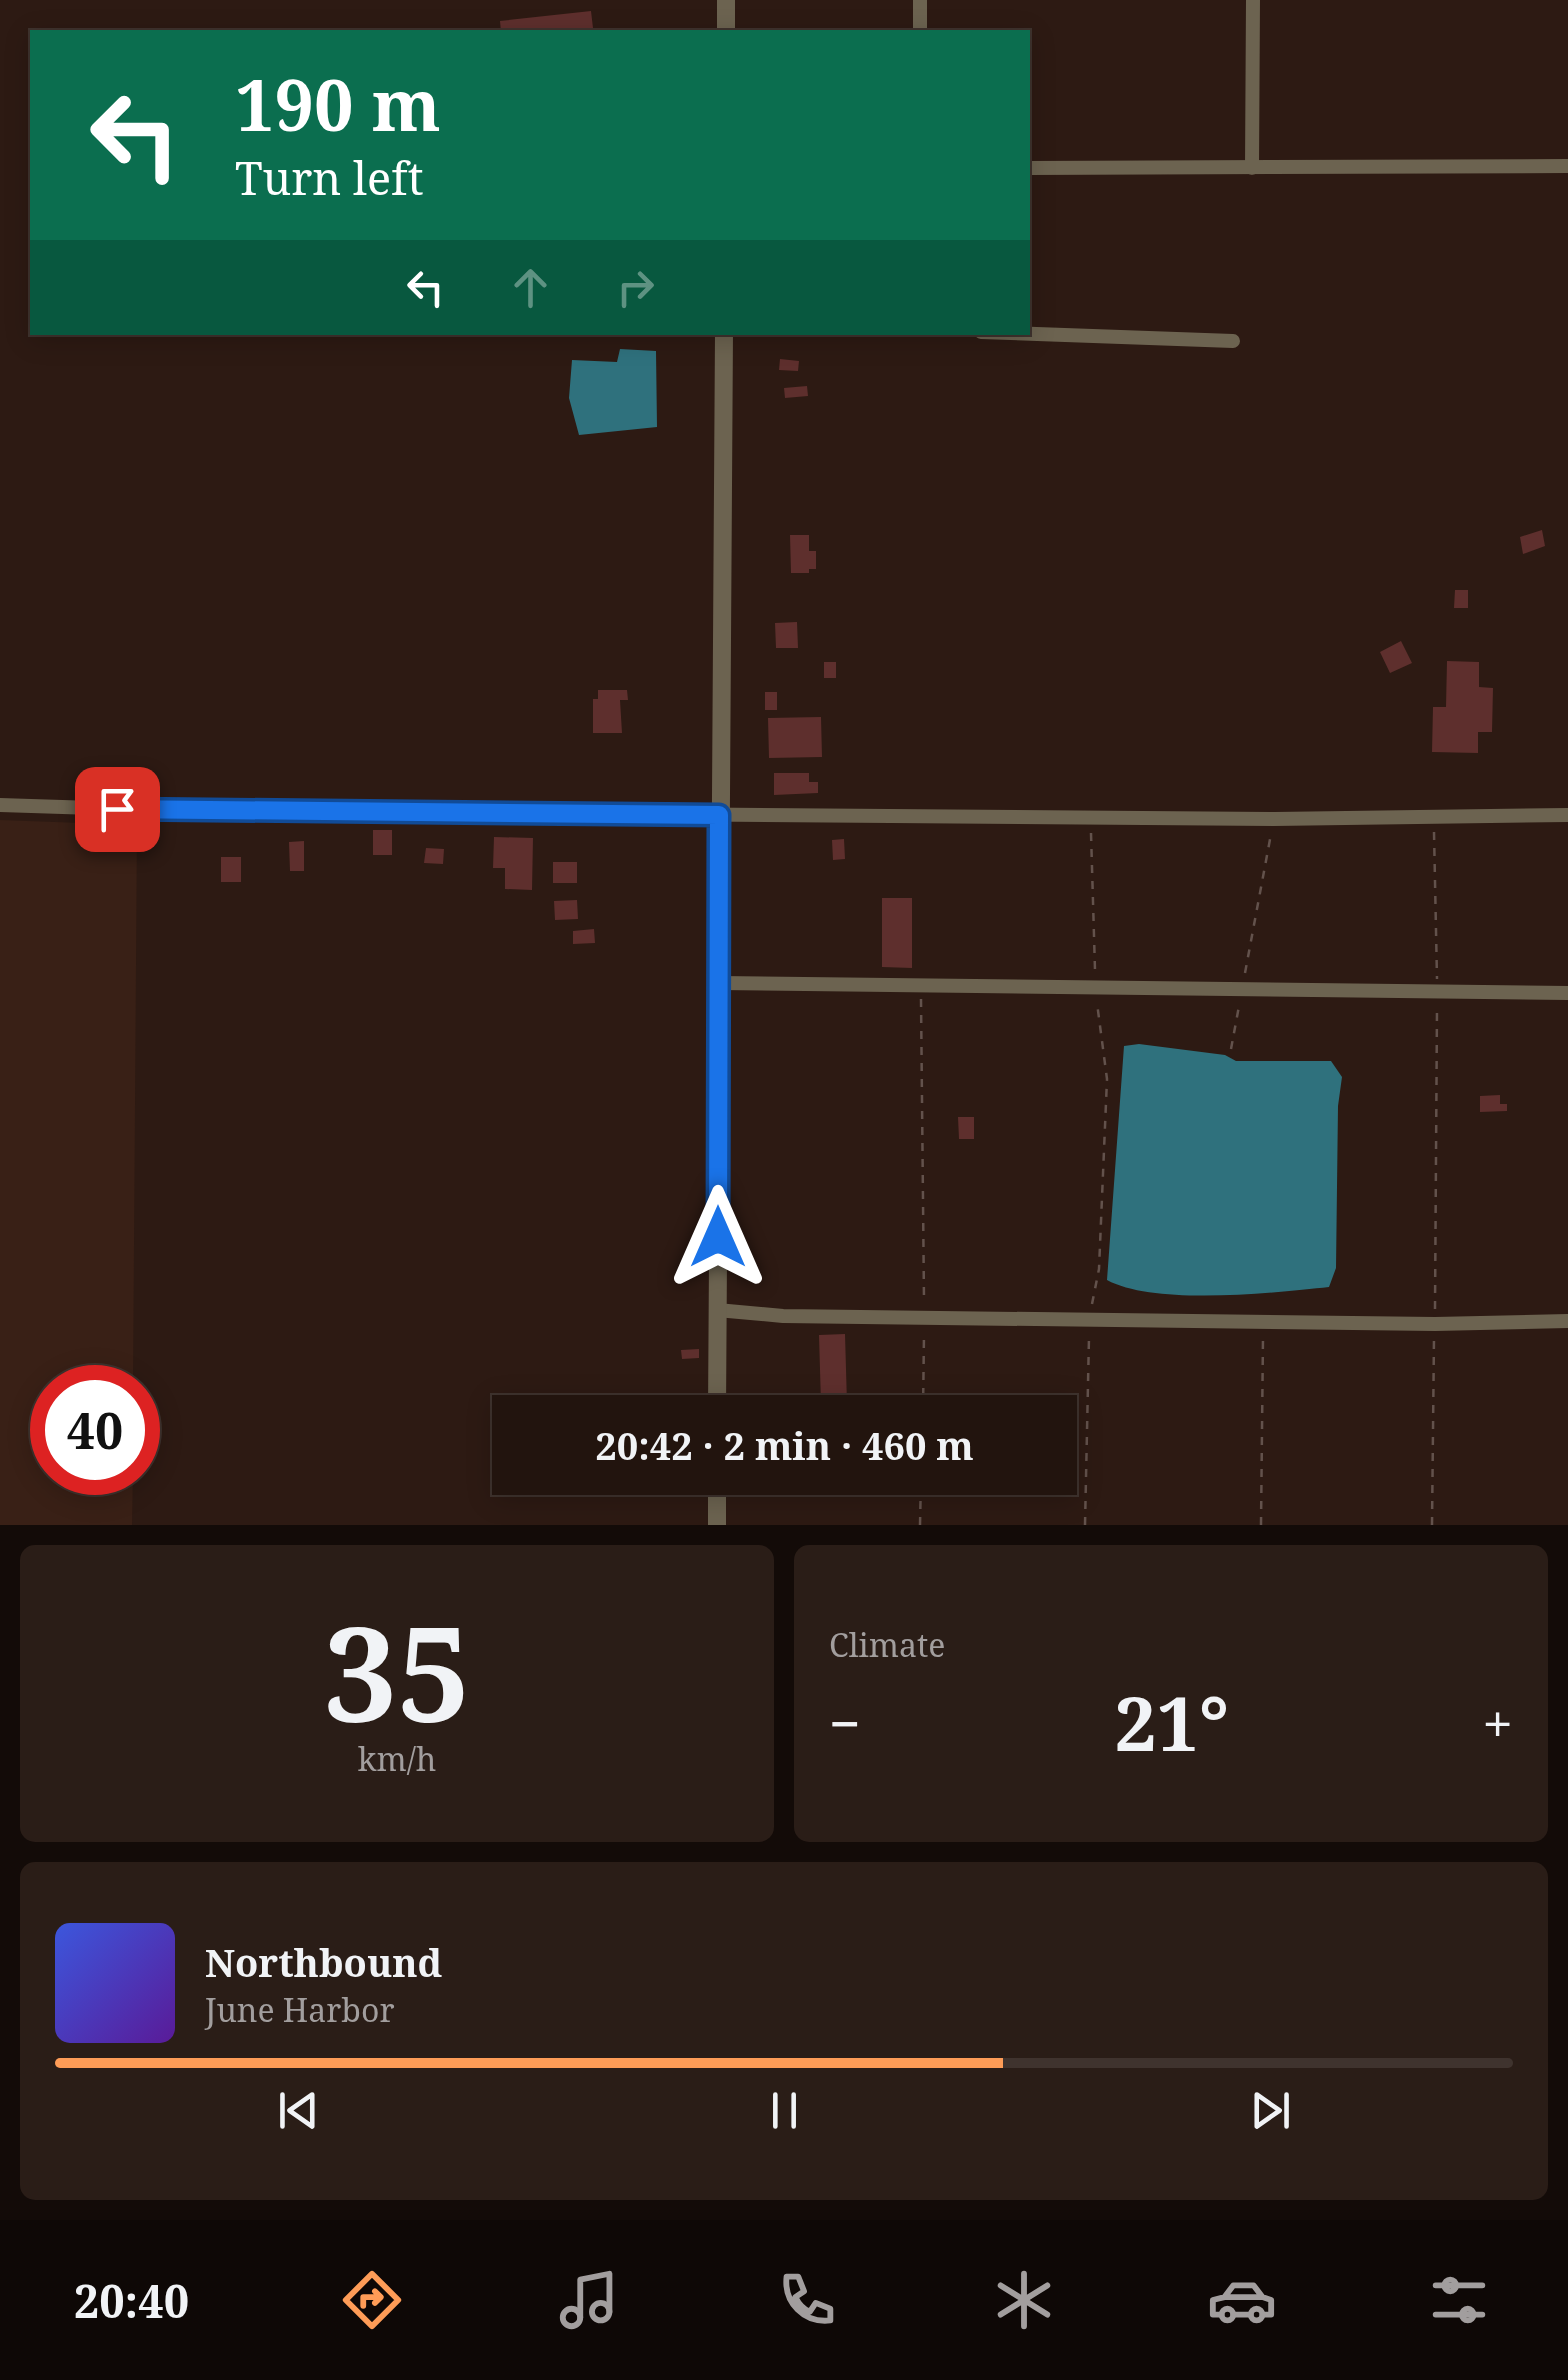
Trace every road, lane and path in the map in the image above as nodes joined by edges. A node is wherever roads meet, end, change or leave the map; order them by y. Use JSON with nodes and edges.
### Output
{"nodes":[{"id":1,"x":726,"y":0,"type":"edge"},
{"id":2,"x":920,"y":0,"type":"edge"},
{"id":3,"x":1253,"y":0,"type":"edge"},
{"id":4,"x":726,"y":30,"type":"edge"},
{"id":5,"x":920,"y":30,"type":"edge"},
{"id":6,"x":1568,"y":166,"type":"edge"},
{"id":7,"x":1030,"y":168,"type":"edge"},
{"id":8,"x":1252,"y":168,"type":"junction"},
{"id":9,"x":1030,"y":334,"type":"edge"},
{"id":10,"x":724,"y":335,"type":"edge"},
{"id":11,"x":1234,"y":341,"type":"dead end"},
{"id":12,"x":0,"y":805,"type":"edge"},
{"id":13,"x":719,"y":815,"type":"junction"},
{"id":14,"x":1568,"y":815,"type":"edge"},
{"id":15,"x":1434,"y":817,"type":"junction"},
{"id":16,"x":1091,"y":818,"type":"junction"},
{"id":17,"x":1274,"y":819,"type":"junction"},
{"id":18,"x":719,"y":983,"type":"junction"},
{"id":19,"x":920,"y":986,"type":"junction"},
{"id":20,"x":1095,"y":988,"type":"junction"},
{"id":21,"x":1242,"y":990,"type":"junction"},
{"id":22,"x":1437,"y":992,"type":"junction"},
{"id":23,"x":1568,"y":993,"type":"edge"},
{"id":24,"x":1230,"y":1048,"type":"dead end"},
{"id":25,"x":718,"y":1310,"type":"junction"},
{"id":26,"x":925,"y":1318,"type":"junction"},
{"id":27,"x":1089,"y":1320,"type":"junction"},
{"id":28,"x":1568,"y":1321,"type":"edge"},
{"id":29,"x":1263,"y":1322,"type":"junction"},
{"id":30,"x":1434,"y":1324,"type":"junction"},
{"id":31,"x":717,"y":1395,"type":"edge"},
{"id":32,"x":923,"y":1395,"type":"edge"},
{"id":33,"x":717,"y":1495,"type":"edge"},
{"id":34,"x":921,"y":1495,"type":"edge"},
{"id":35,"x":716,"y":1525,"type":"edge"},
{"id":36,"x":920,"y":1525,"type":"edge"},
{"id":37,"x":1085,"y":1525,"type":"edge"},
{"id":38,"x":1261,"y":1525,"type":"edge"},
{"id":39,"x":1432,"y":1525,"type":"edge"}],
"edges":[{"from":1,"to":4,"type":"street"},
{"from":2,"to":5,"type":"street"},
{"from":3,"to":8,"type":"street"},
{"from":6,"to":8,"type":"street"},
{"from":7,"to":8,"type":"street"},
{"from":9,"to":11,"type":"street"},
{"from":10,"to":13,"type":"street"},
{"from":12,"to":13,"type":"street"},
{"from":13,"to":16,"type":"street"},
{"from":13,"to":18,"type":"street"},
{"from":14,"to":15,"type":"street"},
{"from":15,"to":17,"type":"street"},
{"from":15,"to":22,"type":"path"},
{"from":16,"to":17,"type":"street"},
{"from":16,"to":20,"type":"path"},
{"from":17,"to":21,"type":"path"},
{"from":18,"to":19,"type":"street"},
{"from":18,"to":25,"type":"street"},
{"from":19,"to":20,"type":"street"},
{"from":19,"to":26,"type":"path"},
{"from":20,"to":21,"type":"street"},
{"from":20,"to":27,"type":"path"},
{"from":21,"to":22,"type":"street"},
{"from":21,"to":24,"type":"path"},
{"from":22,"to":23,"type":"street"},
{"from":22,"to":30,"type":"path"},
{"from":25,"to":26,"type":"street"},
{"from":25,"to":31,"type":"street"},
{"from":26,"to":27,"type":"street"},
{"from":26,"to":32,"type":"path"},
{"from":27,"to":29,"type":"street"},
{"from":27,"to":37,"type":"path"},
{"from":28,"to":30,"type":"street"},
{"from":29,"to":30,"type":"street"},
{"from":29,"to":38,"type":"path"},
{"from":30,"to":39,"type":"path"},
{"from":33,"to":35,"type":"street"},
{"from":34,"to":36,"type":"path"}]}
